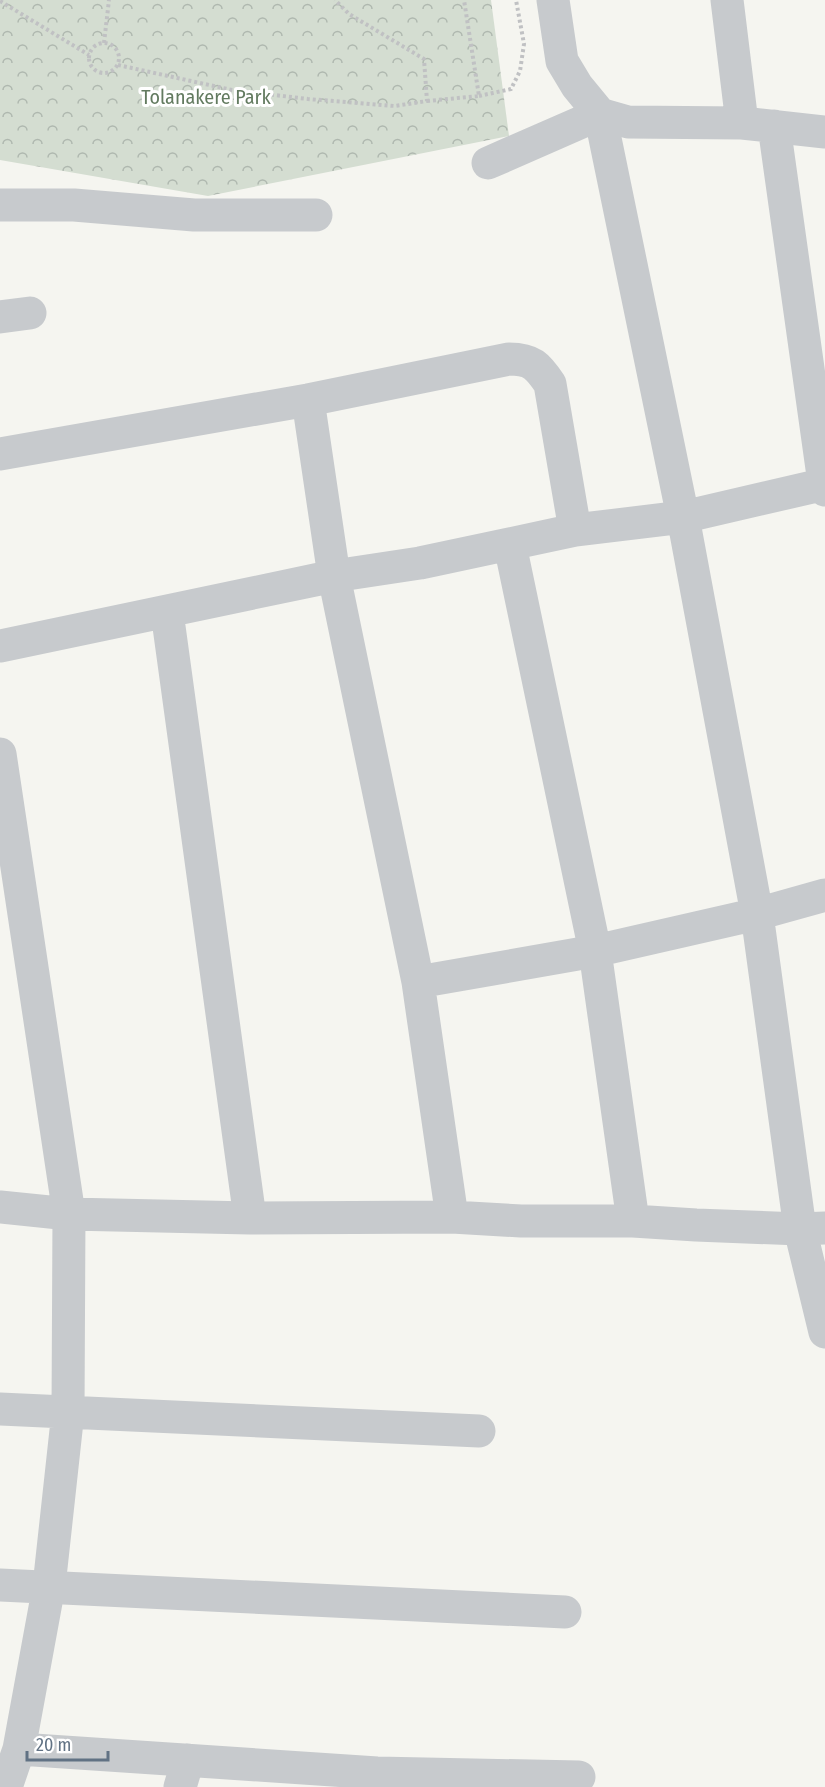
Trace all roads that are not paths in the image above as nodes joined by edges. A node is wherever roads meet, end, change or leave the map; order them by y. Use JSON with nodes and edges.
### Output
{"nodes":[{"id":1,"x":553,"y":0,"type":"edge"},
{"id":2,"x":727,"y":0,"type":"edge"},
{"id":3,"x":600,"y":114,"type":"junction"},
{"id":4,"x":758,"y":125,"type":"junction"},
{"id":5,"x":825,"y":132,"type":"edge"},
{"id":6,"x":488,"y":163,"type":"dead end"},
{"id":7,"x":0,"y":205,"type":"edge"},
{"id":8,"x":316,"y":215,"type":"dead end"},
{"id":9,"x":308,"y":400,"type":"junction"},
{"id":10,"x":0,"y":454,"type":"edge"},
{"id":11,"x":825,"y":486,"type":"edge"},
{"id":12,"x":683,"y":517,"type":"junction"},
{"id":13,"x":575,"y":530,"type":"junction"},
{"id":14,"x":510,"y":545,"type":"junction"},
{"id":15,"x":334,"y":576,"type":"junction"},
{"id":16,"x":167,"y":612,"type":"junction"},
{"id":17,"x":0,"y":646,"type":"edge"},
{"id":18,"x":0,"y":753,"type":"edge"},
{"id":19,"x":825,"y":895,"type":"edge"},
{"id":20,"x":757,"y":914,"type":"junction"},
{"id":21,"x":595,"y":951,"type":"junction"},
{"id":22,"x":418,"y":982,"type":"junction"},
{"id":23,"x":0,"y":1207,"type":"edge"},
{"id":24,"x":69,"y":1214,"type":"junction"},
{"id":25,"x":452,"y":1217,"type":"junction"},
{"id":26,"x":250,"y":1218,"type":"junction"},
{"id":27,"x":633,"y":1221,"type":"junction"},
{"id":28,"x":812,"y":1228,"type":"edge"},
{"id":29,"x":825,"y":1332,"type":"edge"},
{"id":30,"x":0,"y":1409,"type":"edge"},
{"id":31,"x":68,"y":1412,"type":"junction"},
{"id":32,"x":479,"y":1431,"type":"dead end"},
{"id":33,"x":0,"y":1585,"type":"edge"},
{"id":34,"x":49,"y":1586,"type":"junction"},
{"id":35,"x":565,"y":1612,"type":"dead end"},
{"id":36,"x":19,"y":1749,"type":"junction"},
{"id":37,"x":184,"y":1773,"type":"edge"},
{"id":38,"x":579,"y":1777,"type":"dead end"},
{"id":39,"x":377,"y":1780,"type":"edge"},
{"id":40,"x":6,"y":1787,"type":"edge"}],
"edges":[{"from":1,"to":3,"type":"street"},
{"from":2,"to":4,"type":"street"},
{"from":3,"to":4,"type":"street"},
{"from":3,"to":6,"type":"street"},
{"from":3,"to":12,"type":"street"},
{"from":4,"to":5,"type":"street"},
{"from":4,"to":11,"type":"street"},
{"from":7,"to":8,"type":"street"},
{"from":9,"to":10,"type":"street"},
{"from":9,"to":13,"type":"street"},
{"from":9,"to":15,"type":"street"},
{"from":11,"to":12,"type":"street"},
{"from":12,"to":13,"type":"street"},
{"from":12,"to":20,"type":"street"},
{"from":13,"to":14,"type":"street"},
{"from":14,"to":15,"type":"street"},
{"from":14,"to":21,"type":"street"},
{"from":15,"to":16,"type":"street"},
{"from":15,"to":22,"type":"street"},
{"from":16,"to":17,"type":"street"},
{"from":16,"to":26,"type":"street"},
{"from":18,"to":24,"type":"street"},
{"from":19,"to":20,"type":"street"},
{"from":20,"to":21,"type":"street"},
{"from":20,"to":28,"type":"street"},
{"from":21,"to":22,"type":"street"},
{"from":21,"to":27,"type":"street"},
{"from":22,"to":25,"type":"street"},
{"from":23,"to":24,"type":"street"},
{"from":24,"to":26,"type":"street"},
{"from":24,"to":31,"type":"street"},
{"from":25,"to":26,"type":"street"},
{"from":25,"to":27,"type":"street"},
{"from":27,"to":28,"type":"street"},
{"from":28,"to":29,"type":"street"},
{"from":30,"to":31,"type":"street"},
{"from":31,"to":32,"type":"street"},
{"from":31,"to":34,"type":"street"},
{"from":33,"to":34,"type":"street"},
{"from":34,"to":35,"type":"street"},
{"from":34,"to":36,"type":"street"},
{"from":36,"to":37,"type":"street"},
{"from":36,"to":40,"type":"street"},
{"from":37,"to":39,"type":"street"},
{"from":38,"to":39,"type":"street"}]}
